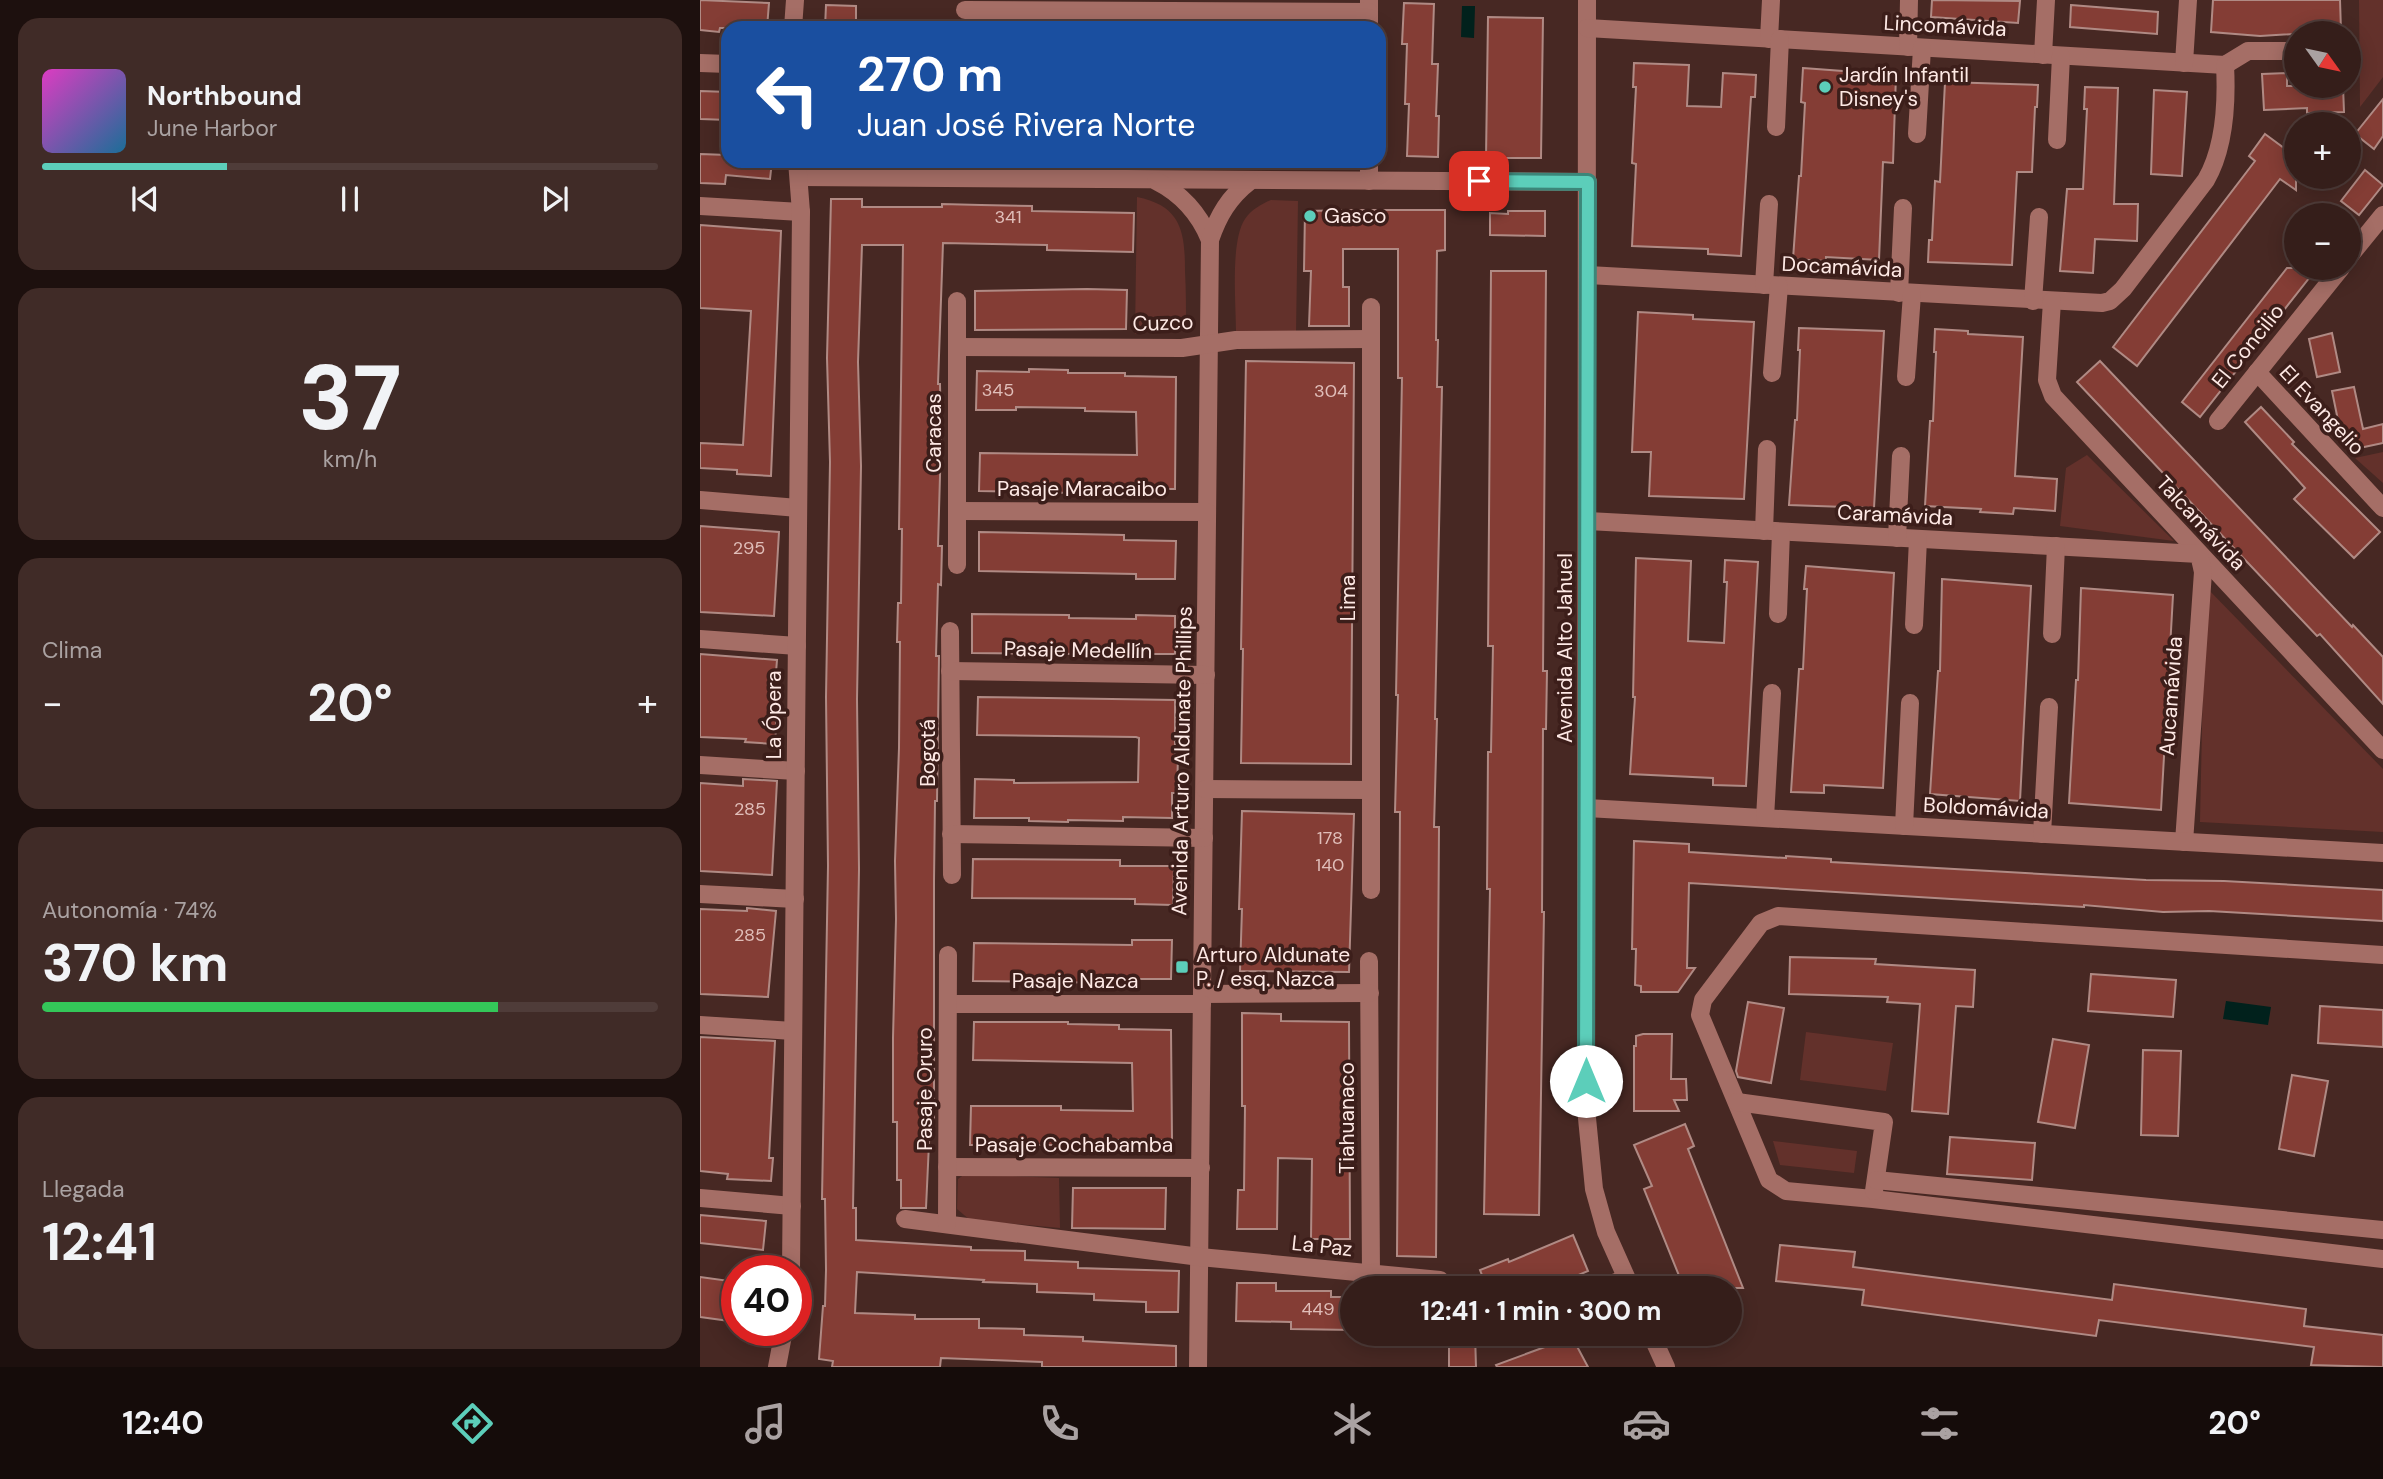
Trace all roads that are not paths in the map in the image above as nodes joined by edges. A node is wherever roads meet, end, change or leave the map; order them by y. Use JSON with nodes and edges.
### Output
{"nodes":[{"id":1,"x":795,"y":0,"type":"edge"},
{"id":2,"x":1587,"y":0,"type":"edge"},
{"id":3,"x":1771,"y":0,"type":"edge"},
{"id":4,"x":1909,"y":0,"type":"edge"},
{"id":5,"x":2046,"y":0,"type":"edge"},
{"id":6,"x":2188,"y":0,"type":"edge"},
{"id":7,"x":965,"y":13,"type":"edge"},
{"id":8,"x":1369,"y":13,"type":"edge"},
{"id":9,"x":794,"y":21,"type":"edge"},
{"id":10,"x":1587,"y":28,"type":"junction"},
{"id":11,"x":1774,"y":39,"type":"junction"},
{"id":12,"x":1915,"y":47,"type":"junction"},
{"id":13,"x":2284,"y":51,"type":"edge"},
{"id":14,"x":2052,"y":55,"type":"junction"},
{"id":15,"x":700,"y":63,"type":"edge"},
{"id":16,"x":2184,"y":63,"type":"junction"},
{"id":17,"x":721,"y":64,"type":"edge"},
{"id":18,"x":2225,"y":65,"type":"junction"},
{"id":19,"x":1776,"y":127,"type":"dead end"},
{"id":20,"x":1917,"y":134,"type":"dead end"},
{"id":21,"x":2057,"y":140,"type":"dead end"},
{"id":22,"x":1369,"y":168,"type":"edge"},
{"id":23,"x":798,"y":169,"type":"edge"},
{"id":24,"x":965,"y":170,"type":"edge"},
{"id":25,"x":1156,"y":181,"type":"junction"},
{"id":26,"x":1250,"y":181,"type":"junction"},
{"id":27,"x":1369,"y":181,"type":"junction"},
{"id":28,"x":1588,"y":182,"type":"junction"},
{"id":29,"x":1769,"y":204,"type":"dead end"},
{"id":30,"x":700,"y":206,"type":"edge"},
{"id":31,"x":1903,"y":208,"type":"dead end"},
{"id":32,"x":801,"y":212,"type":"junction"},
{"id":33,"x":2383,"y":215,"type":"edge"},
{"id":34,"x":2039,"y":216,"type":"dead end"},
{"id":35,"x":1210,"y":240,"type":"junction"},
{"id":36,"x":2361,"y":242,"type":"edge"},
{"id":37,"x":1588,"y":275,"type":"junction"},
{"id":38,"x":2331,"y":280,"type":"edge"},
{"id":39,"x":1771,"y":286,"type":"junction"},
{"id":40,"x":1905,"y":293,"type":"junction"},
{"id":41,"x":2033,"y":300,"type":"junction"},
{"id":42,"x":957,"y":301,"type":"dead end"},
{"id":43,"x":2052,"y":301,"type":"junction"},
{"id":44,"x":1371,"y":307,"type":"dead end"},
{"id":45,"x":1371,"y":339,"type":"junction"},
{"id":46,"x":1209,"y":344,"type":"junction"},
{"id":47,"x":957,"y":347,"type":"junction"},
{"id":48,"x":2257,"y":372,"type":"junction"},
{"id":49,"x":1772,"y":373,"type":"dead end"},
{"id":50,"x":1906,"y":377,"type":"dead end"},
{"id":51,"x":2218,"y":421,"type":"dead end"},
{"id":52,"x":1767,"y":449,"type":"dead end"},
{"id":53,"x":1901,"y":456,"type":"dead end"},
{"id":54,"x":700,"y":500,"type":"edge"},
{"id":55,"x":798,"y":508,"type":"junction"},
{"id":56,"x":2383,"y":508,"type":"edge"},
{"id":57,"x":957,"y":511,"type":"junction"},
{"id":58,"x":1208,"y":512,"type":"junction"},
{"id":59,"x":1588,"y":522,"type":"junction"},
{"id":60,"x":1772,"y":531,"type":"junction"},
{"id":61,"x":1897,"y":538,"type":"junction"},
{"id":62,"x":1918,"y":539,"type":"junction"},
{"id":63,"x":2056,"y":546,"type":"junction"},
{"id":64,"x":2199,"y":554,"type":"junction"},
{"id":65,"x":957,"y":565,"type":"dead end"},
{"id":66,"x":1778,"y":614,"type":"dead end"},
{"id":67,"x":1914,"y":625,"type":"dead end"},
{"id":68,"x":950,"y":631,"type":"dead end"},
{"id":69,"x":2052,"y":634,"type":"dead end"},
{"id":70,"x":700,"y":639,"type":"edge"},
{"id":71,"x":797,"y":646,"type":"junction"},
{"id":72,"x":950,"y":671,"type":"junction"},
{"id":73,"x":1206,"y":675,"type":"junction"},
{"id":74,"x":1772,"y":693,"type":"dead end"},
{"id":75,"x":1910,"y":703,"type":"dead end"},
{"id":76,"x":2049,"y":707,"type":"dead end"},
{"id":77,"x":2383,"y":750,"type":"edge"},
{"id":78,"x":700,"y":765,"type":"edge"},
{"id":79,"x":796,"y":771,"type":"junction"},
{"id":80,"x":1205,"y":789,"type":"junction"},
{"id":81,"x":1371,"y":790,"type":"junction"},
{"id":82,"x":1587,"y":808,"type":"junction"},
{"id":83,"x":1765,"y":818,"type":"junction"},
{"id":84,"x":1904,"y":826,"type":"junction"},
{"id":85,"x":951,"y":834,"type":"junction"},
{"id":86,"x":2042,"y":834,"type":"junction"},
{"id":87,"x":1204,"y":838,"type":"junction"},
{"id":88,"x":2184,"y":842,"type":"junction"},
{"id":89,"x":2383,"y":853,"type":"edge"},
{"id":90,"x":952,"y":875,"type":"dead end"},
{"id":91,"x":1371,"y":890,"type":"dead end"},
{"id":92,"x":700,"y":894,"type":"edge"},
{"id":93,"x":795,"y":899,"type":"junction"},
{"id":94,"x":948,"y":955,"type":"dead end"},
{"id":95,"x":2383,"y":955,"type":"edge"},
{"id":96,"x":1369,"y":961,"type":"dead end"},
{"id":97,"x":1370,"y":993,"type":"junction"},
{"id":98,"x":1202,"y":999,"type":"junction"},
{"id":99,"x":948,"y":1004,"type":"junction"},
{"id":100,"x":700,"y":1025,"type":"edge"},
{"id":101,"x":793,"y":1031,"type":"junction"},
{"id":102,"x":1737,"y":1102,"type":"junction"},
{"id":103,"x":947,"y":1167,"type":"junction"},
{"id":104,"x":1201,"y":1168,"type":"junction"},
{"id":105,"x":1876,"y":1180,"type":"junction"},
{"id":106,"x":700,"y":1198,"type":"edge"},
{"id":107,"x":1873,"y":1199,"type":"junction"},
{"id":108,"x":792,"y":1206,"type":"junction"},
{"id":109,"x":2221,"y":1214,"type":"junction"},
{"id":110,"x":905,"y":1219,"type":"dead end"},
{"id":111,"x":947,"y":1224,"type":"junction"},
{"id":112,"x":2383,"y":1230,"type":"edge"},
{"id":113,"x":2218,"y":1240,"type":"junction"},
{"id":114,"x":791,"y":1255,"type":"edge"},
{"id":115,"x":1200,"y":1257,"type":"junction"},
{"id":116,"x":2383,"y":1259,"type":"edge"},
{"id":117,"x":1371,"y":1274,"type":"junction"},
{"id":118,"x":1394,"y":1276,"type":"edge"},
{"id":119,"x":1626,"y":1276,"type":"edge"},
{"id":120,"x":781,"y":1346,"type":"edge"},
{"id":121,"x":1656,"y":1346,"type":"edge"},
{"id":122,"x":777,"y":1367,"type":"edge"},
{"id":123,"x":1198,"y":1367,"type":"edge"},
{"id":124,"x":1666,"y":1367,"type":"edge"}],
"edges":[{"from":1,"to":9,"type":"street"},
{"from":2,"to":10,"type":"street","name":"Avenida Alto Jahuel"},
{"from":3,"to":11,"type":"street"},
{"from":4,"to":12,"type":"street"},
{"from":5,"to":14,"type":"street"},
{"from":6,"to":16,"type":"street"},
{"from":7,"to":8,"type":"street"},
{"from":10,"to":11,"type":"street","name":"Lincomávida"},
{"from":10,"to":28,"type":"street","name":"Avenida Alto Jahuel"},
{"from":11,"to":12,"type":"street","name":"Lincomávida"},
{"from":11,"to":19,"type":"street"},
{"from":12,"to":14,"type":"street","name":"Lincomávida"},
{"from":12,"to":20,"type":"street"},
{"from":13,"to":18,"type":"street","name":"Lincomávida"},
{"from":14,"to":16,"type":"street","name":"Lincomávida"},
{"from":14,"to":21,"type":"street"},
{"from":15,"to":17,"type":"street"},
{"from":16,"to":18,"type":"street","name":"Lincomávida"},
{"from":18,"to":43,"type":"street","name":"Docamávida"},
{"from":22,"to":27,"type":"street"},
{"from":23,"to":24,"type":"street"},
{"from":23,"to":32,"type":"street","name":"La Ópera"},
{"from":24,"to":25,"type":"street"},
{"from":25,"to":26,"type":"street"},
{"from":25,"to":35,"type":"street","name":"Avenida Arturo Aldunate Phillips"},
{"from":26,"to":27,"type":"street"},
{"from":26,"to":35,"type":"street","name":"Avenida Arturo Aldunate Phillips"},
{"from":27,"to":28,"type":"street"},
{"from":28,"to":37,"type":"street","name":"Avenida Alto Jahuel"},
{"from":29,"to":39,"type":"street"},
{"from":30,"to":32,"type":"street"},
{"from":31,"to":40,"type":"street"},
{"from":32,"to":55,"type":"street","name":"La Ópera"},
{"from":33,"to":36,"type":"street"},
{"from":34,"to":41,"type":"street"},
{"from":35,"to":46,"type":"street","name":"Avenida Arturo Aldunate Phillips"},
{"from":37,"to":39,"type":"street","name":"Docamávida"},
{"from":37,"to":59,"type":"street","name":"Avenida Alto Jahuel"},
{"from":38,"to":48,"type":"street","name":"El Concilio"},
{"from":39,"to":40,"type":"street","name":"Docamávida"},
{"from":39,"to":49,"type":"street"},
{"from":40,"to":41,"type":"street","name":"Docamávida"},
{"from":40,"to":50,"type":"street"},
{"from":41,"to":43,"type":"street","name":"Docamávida"},
{"from":42,"to":47,"type":"street","name":"Caracas"},
{"from":43,"to":64,"type":"street","name":"Talcamávida"},
{"from":44,"to":45,"type":"street","name":"Lima"},
{"from":45,"to":46,"type":"street","name":"Cuzco"},
{"from":45,"to":81,"type":"street","name":"Lima"},
{"from":46,"to":47,"type":"street","name":"Cuzco"},
{"from":46,"to":58,"type":"street","name":"Avenida Arturo Aldunate Phillips"},
{"from":47,"to":57,"type":"street","name":"Caracas"},
{"from":48,"to":51,"type":"street","name":"El Concilio"},
{"from":48,"to":56,"type":"street","name":"El Evangelio"},
{"from":52,"to":60,"type":"street"},
{"from":53,"to":61,"type":"street"},
{"from":54,"to":55,"type":"street"},
{"from":55,"to":71,"type":"street","name":"La Ópera"},
{"from":57,"to":58,"type":"street","name":"Pasaje Maracaibo"},
{"from":57,"to":65,"type":"street","name":"Caracas"},
{"from":58,"to":73,"type":"street","name":"Avenida Arturo Aldunate Phillips"},
{"from":59,"to":60,"type":"street","name":"Caramávida"},
{"from":59,"to":82,"type":"street","name":"Avenida Alto Jahuel"},
{"from":60,"to":61,"type":"street","name":"Caramávida"},
{"from":60,"to":66,"type":"street"},
{"from":61,"to":62,"type":"street","name":"Caramávida"},
{"from":62,"to":63,"type":"street","name":"Caramávida"},
{"from":62,"to":67,"type":"street"},
{"from":63,"to":64,"type":"street","name":"Caramávida"},
{"from":63,"to":69,"type":"street"},
{"from":64,"to":77,"type":"street","name":"Talcamávida"},
{"from":64,"to":88,"type":"street","name":"Aucamávida"},
{"from":68,"to":72,"type":"street","name":"Bogotá"},
{"from":70,"to":71,"type":"street"},
{"from":71,"to":79,"type":"street","name":"La Ópera"},
{"from":72,"to":73,"type":"street","name":"Pasaje Medellín"},
{"from":72,"to":85,"type":"street","name":"Bogotá"},
{"from":73,"to":80,"type":"street","name":"Avenida Arturo Aldunate Phillips"},
{"from":74,"to":83,"type":"street"},
{"from":75,"to":84,"type":"street"},
{"from":76,"to":86,"type":"street"},
{"from":78,"to":79,"type":"street"},
{"from":79,"to":93,"type":"street","name":"La Ópera"},
{"from":80,"to":81,"type":"street"},
{"from":80,"to":87,"type":"street","name":"Avenida Arturo Aldunate Phillips"},
{"from":81,"to":91,"type":"street","name":"Lima"},
{"from":82,"to":83,"type":"street","name":"Boldomávida"},
{"from":82,"to":119,"type":"street","name":"Avenida Alto Jahuel"},
{"from":83,"to":84,"type":"street","name":"Boldomávida"},
{"from":84,"to":86,"type":"street","name":"Boldomávida"},
{"from":85,"to":87,"type":"street"},
{"from":85,"to":90,"type":"street","name":"Bogotá"},
{"from":86,"to":88,"type":"street","name":"Boldomávida"},
{"from":87,"to":98,"type":"street","name":"Avenida Arturo Aldunate Phillips"},
{"from":88,"to":89,"type":"street","name":"Boldomávida"},
{"from":92,"to":93,"type":"street"},
{"from":93,"to":101,"type":"street","name":"La Ópera"},
{"from":94,"to":99,"type":"street","name":"Pasaje Oruro"},
{"from":95,"to":102,"type":"street"},
{"from":96,"to":97,"type":"street","name":"Tiahuanaco"},
{"from":97,"to":98,"type":"street","name":"Pasaje Nazca"},
{"from":97,"to":117,"type":"street","name":"Tiahuanaco"},
{"from":98,"to":99,"type":"street","name":"Pasaje Nazca"},
{"from":98,"to":104,"type":"street","name":"Avenida Arturo Aldunate Phillips"},
{"from":99,"to":103,"type":"street","name":"Pasaje Oruro"},
{"from":100,"to":101,"type":"street"},
{"from":101,"to":108,"type":"street","name":"La Ópera"},
{"from":102,"to":105,"type":"street"},
{"from":102,"to":107,"type":"street"},
{"from":103,"to":104,"type":"street","name":"Pasaje Cochabamba"},
{"from":103,"to":111,"type":"street","name":"Pasaje Oruro"},
{"from":104,"to":115,"type":"street","name":"Avenida Arturo Aldunate Phillips"},
{"from":105,"to":107,"type":"street"},
{"from":105,"to":109,"type":"street"},
{"from":106,"to":108,"type":"street"},
{"from":107,"to":113,"type":"street"},
{"from":108,"to":114,"type":"street","name":"La Ópera"},
{"from":109,"to":112,"type":"street"},
{"from":109,"to":113,"type":"street"},
{"from":110,"to":111,"type":"street"},
{"from":111,"to":115,"type":"street"},
{"from":113,"to":116,"type":"street"},
{"from":115,"to":117,"type":"street","name":"La Paz"},
{"from":115,"to":123,"type":"street","name":"Avenida Arturo Aldunate Phillips"},
{"from":117,"to":118,"type":"street","name":"La Paz"},
{"from":120,"to":122,"type":"street"},
{"from":121,"to":124,"type":"street"}]}
